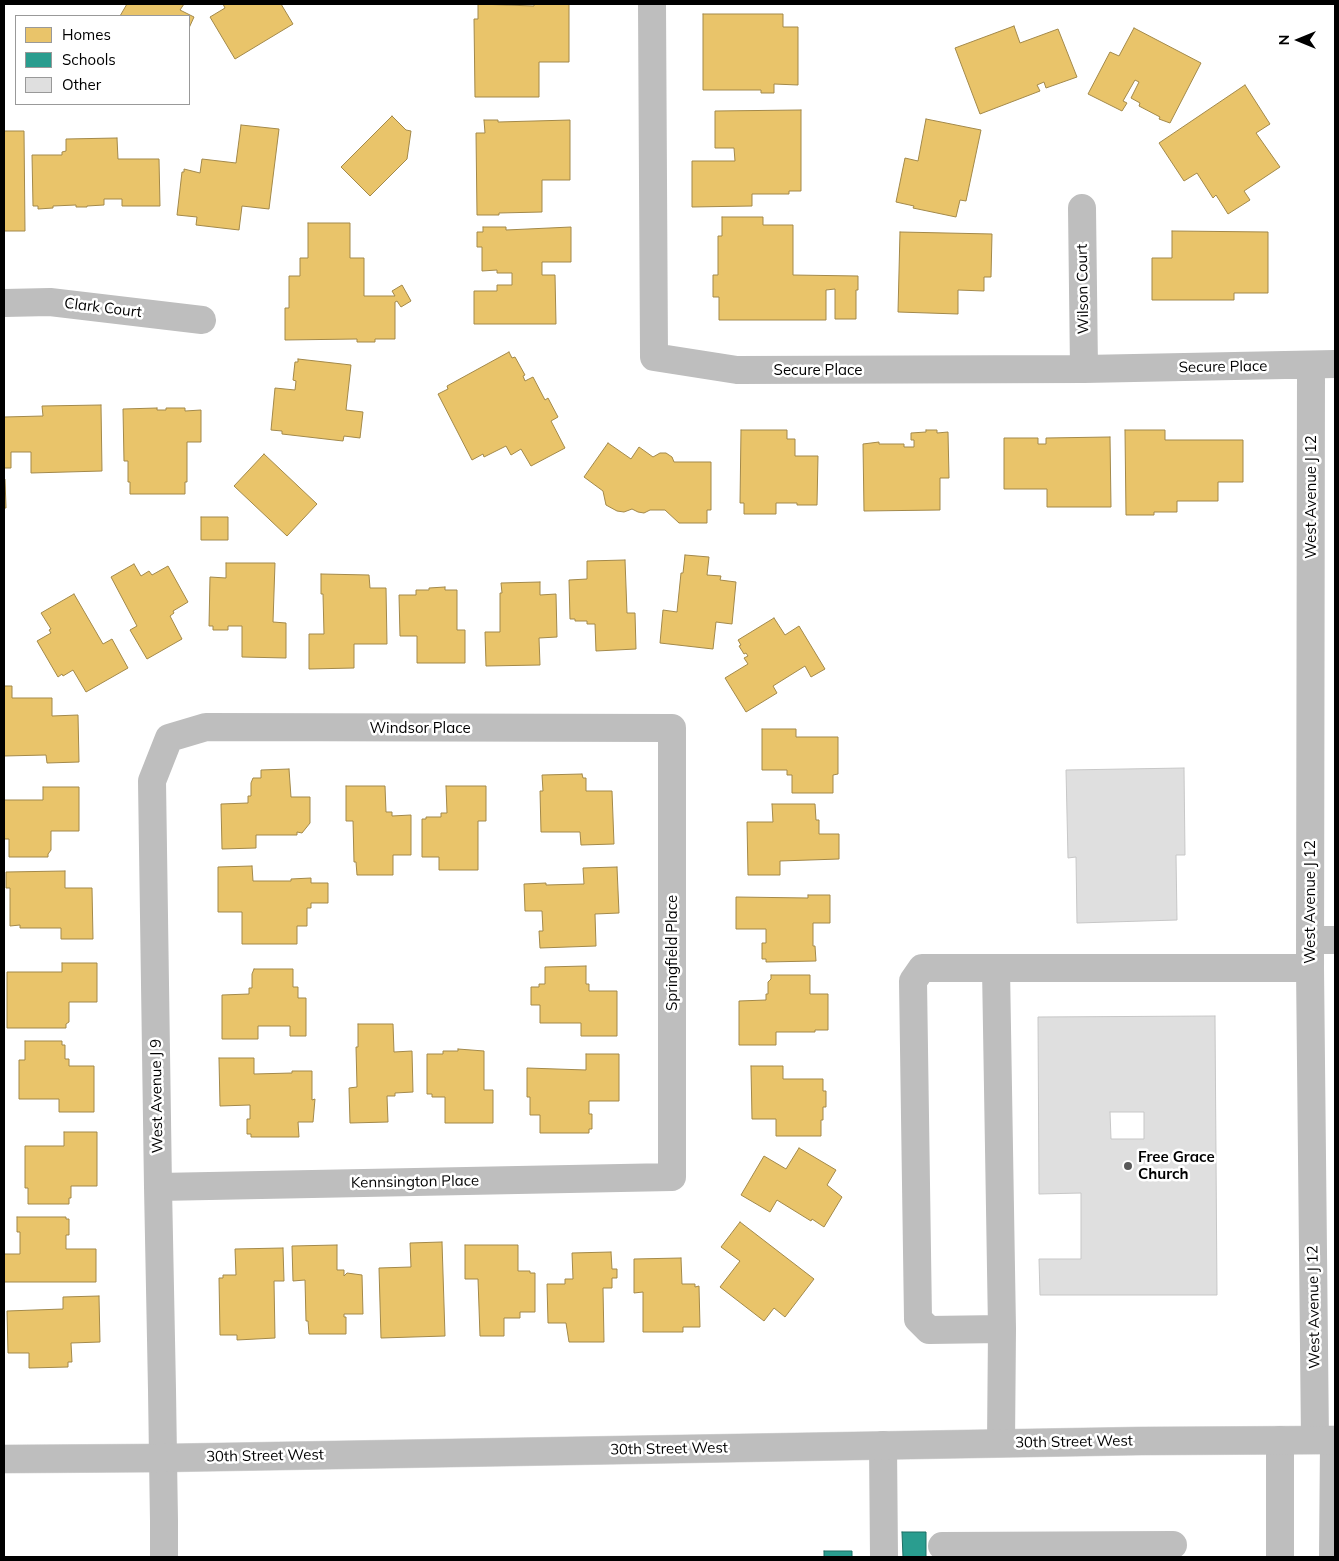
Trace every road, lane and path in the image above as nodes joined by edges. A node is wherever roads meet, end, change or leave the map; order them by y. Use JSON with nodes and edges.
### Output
{"nodes":[{"id":1,"x":652,"y":4,"type":"edge"},
{"id":2,"x":1082,"y":208,"type":"dead end"},
{"id":3,"x":4,"y":303,"type":"edge"},
{"id":4,"x":202,"y":320,"type":"dead end"},
{"id":5,"x":1323,"y":364,"type":"edge"},
{"id":6,"x":1084,"y":370,"type":"junction"},
{"id":7,"x":672,"y":728,"type":"joint"},
{"id":8,"x":169,"y":738,"type":"joint"},
{"id":9,"x":1322,"y":940,"type":"edge"},
{"id":10,"x":996,"y":968,"type":"junction"},
{"id":11,"x":1310,"y":968,"type":"junction"},
{"id":12,"x":672,"y":1177,"type":"joint"},
{"id":13,"x":158,"y":1187,"type":"junction"},
{"id":14,"x":1002,"y":1329,"type":"junction"},
{"id":15,"x":1280,"y":1440,"type":"junction"},
{"id":16,"x":1328,"y":1440,"type":"edge"},
{"id":17,"x":1001,"y":1443,"type":"junction"},
{"id":18,"x":883,"y":1445,"type":"junction"},
{"id":19,"x":163,"y":1458,"type":"junction"},
{"id":20,"x":4,"y":1459,"type":"edge"},
{"id":21,"x":1173,"y":1545,"type":"dead end"},
{"id":22,"x":942,"y":1546,"type":"dead end"},
{"id":23,"x":164,"y":1557,"type":"edge"},
{"id":24,"x":884,"y":1557,"type":"edge"},
{"id":25,"x":1280,"y":1557,"type":"edge"},
{"id":26,"x":1333,"y":1557,"type":"edge"}],
"edges":[{"from":1,"to":6,"type":"street","name":"Secure Place"},
{"from":2,"to":6,"type":"street","name":"Wilson Court"},
{"from":3,"to":4,"type":"street","name":"Clark Court"},
{"from":5,"to":6,"type":"street","name":"Secure Place"},
{"from":5,"to":9,"type":"street","name":"West Avenue J 12"},
{"from":7,"to":8,"type":"street","name":"Windsor Place"},
{"from":7,"to":12,"type":"street","name":"Springfield Place"},
{"from":8,"to":13,"type":"street","name":"West Avenue J 9"},
{"from":9,"to":11,"type":"street","name":"West Avenue J 12"},
{"from":10,"to":11,"type":"street"},
{"from":10,"to":14,"type":"street"},
{"from":10,"to":14,"type":"street"},
{"from":11,"to":16,"type":"street","name":"West Avenue J 12"},
{"from":12,"to":13,"type":"street","name":"Kennsington Place"},
{"from":13,"to":19,"type":"street","name":"West Avenue J 9"},
{"from":14,"to":17,"type":"street"},
{"from":15,"to":16,"type":"street","name":"30th Street West"},
{"from":15,"to":17,"type":"street","name":"30th Street West"},
{"from":15,"to":25,"type":"street"},
{"from":16,"to":26,"type":"street","name":"West Avenue J 12"},
{"from":17,"to":18,"type":"street","name":"30th Street West"},
{"from":18,"to":19,"type":"street","name":"30th Street West"},
{"from":18,"to":24,"type":"street"},
{"from":19,"to":20,"type":"street","name":"30th Street West"},
{"from":19,"to":23,"type":"street","name":"West Avenue J 9"},
{"from":21,"to":22,"type":"street"}]}
